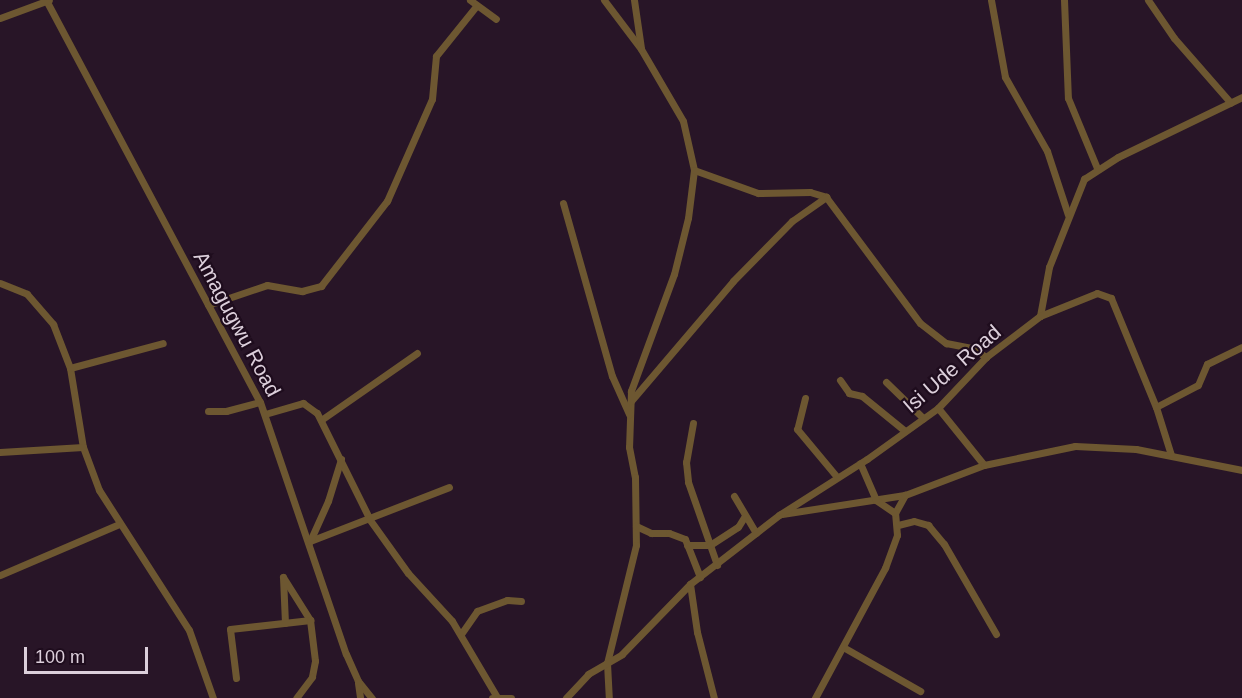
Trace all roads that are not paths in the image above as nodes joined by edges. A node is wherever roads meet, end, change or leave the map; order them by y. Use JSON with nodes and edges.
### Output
{"nodes":[{"id":1,"x":47,"y":0,"type":"edge"},
{"id":2,"x":470,"y":0,"type":"edge"},
{"id":3,"x":604,"y":0,"type":"edge"},
{"id":4,"x":634,"y":0,"type":"edge"},
{"id":5,"x":992,"y":0,"type":"edge"},
{"id":6,"x":1064,"y":0,"type":"edge"},
{"id":7,"x":1148,"y":0,"type":"edge"},
{"id":8,"x":477,"y":6,"type":"junction"},
{"id":9,"x":0,"y":18,"type":"edge"},
{"id":10,"x":496,"y":19,"type":"dead end"},
{"id":11,"x":641,"y":49,"type":"junction"},
{"id":12,"x":1242,"y":97,"type":"edge"},
{"id":13,"x":1231,"y":103,"type":"junction"},
{"id":14,"x":1097,"y":168,"type":"junction"},
{"id":15,"x":694,"y":170,"type":"junction"},
{"id":16,"x":826,"y":197,"type":"junction"},
{"id":17,"x":563,"y":203,"type":"dead end"},
{"id":18,"x":1068,"y":217,"type":"junction"},
{"id":19,"x":0,"y":283,"type":"edge"},
{"id":20,"x":208,"y":305,"type":"junction"},
{"id":21,"x":1040,"y":316,"type":"junction"},
{"id":22,"x":163,"y":343,"type":"dead end"},
{"id":23,"x":1242,"y":346,"type":"edge"},
{"id":24,"x":417,"y":354,"type":"dead end"},
{"id":25,"x":986,"y":357,"type":"junction"},
{"id":26,"x":70,"y":368,"type":"junction"},
{"id":27,"x":840,"y":380,"type":"dead end"},
{"id":28,"x":886,"y":382,"type":"dead end"},
{"id":29,"x":805,"y":398,"type":"dead end"},
{"id":30,"x":631,"y":401,"type":"junction"},
{"id":31,"x":260,"y":402,"type":"junction"},
{"id":32,"x":1156,"y":407,"type":"junction"},
{"id":33,"x":938,"y":408,"type":"junction"},
{"id":34,"x":208,"y":411,"type":"dead end"},
{"id":35,"x":265,"y":414,"type":"junction"},
{"id":36,"x":630,"y":417,"type":"junction"},
{"id":37,"x":923,"y":418,"type":"junction"},
{"id":38,"x":321,"y":420,"type":"junction"},
{"id":39,"x":693,"y":423,"type":"dead end"},
{"id":40,"x":905,"y":431,"type":"junction"},
{"id":41,"x":83,"y":447,"type":"junction"},
{"id":42,"x":0,"y":452,"type":"edge"},
{"id":43,"x":1171,"y":455,"type":"junction"},
{"id":44,"x":341,"y":459,"type":"junction"},
{"id":45,"x":860,"y":463,"type":"junction"},
{"id":46,"x":984,"y":465,"type":"junction"},
{"id":47,"x":1242,"y":470,"type":"edge"},
{"id":48,"x":837,"y":477,"type":"junction"},
{"id":49,"x":449,"y":487,"type":"dead end"},
{"id":50,"x":905,"y":495,"type":"junction"},
{"id":51,"x":734,"y":496,"type":"dead end"},
{"id":52,"x":876,"y":500,"type":"junction"},
{"id":53,"x":895,"y":513,"type":"junction"},
{"id":54,"x":778,"y":514,"type":"junction"},
{"id":55,"x":745,"y":516,"type":"junction"},
{"id":56,"x":370,"y":520,"type":"junction"},
{"id":57,"x":119,"y":524,"type":"junction"},
{"id":58,"x":898,"y":525,"type":"junction"},
{"id":59,"x":636,"y":526,"type":"junction"},
{"id":60,"x":756,"y":533,"type":"junction"},
{"id":61,"x":310,"y":542,"type":"junction"},
{"id":62,"x":687,"y":545,"type":"junction"},
{"id":63,"x":710,"y":545,"type":"junction"},
{"id":64,"x":717,"y":565,"type":"junction"},
{"id":65,"x":0,"y":575,"type":"edge"},
{"id":66,"x":700,"y":577,"type":"junction"},
{"id":67,"x":690,"y":584,"type":"junction"},
{"id":68,"x":521,"y":601,"type":"dead end"},
{"id":69,"x":310,"y":620,"type":"junction"},
{"id":70,"x":285,"y":623,"type":"junction"},
{"id":71,"x":461,"y":634,"type":"junction"},
{"id":72,"x":996,"y":634,"type":"dead end"},
{"id":73,"x":843,"y":647,"type":"junction"},
{"id":74,"x":607,"y":663,"type":"junction"},
{"id":75,"x":236,"y":678,"type":"dead end"},
{"id":76,"x":358,"y":681,"type":"junction"},
{"id":77,"x":920,"y":691,"type":"dead end"},
{"id":78,"x":495,"y":697,"type":"edge"},
{"id":79,"x":213,"y":698,"type":"edge"},
{"id":80,"x":296,"y":698,"type":"edge"},
{"id":81,"x":360,"y":698,"type":"edge"},
{"id":82,"x":372,"y":698,"type":"edge"},
{"id":83,"x":511,"y":698,"type":"edge"},
{"id":84,"x":566,"y":698,"type":"edge"},
{"id":85,"x":609,"y":698,"type":"edge"},
{"id":86,"x":714,"y":698,"type":"edge"},
{"id":87,"x":815,"y":698,"type":"edge"}],
"edges":[{"from":1,"to":9,"type":"street"},
{"from":1,"to":20,"type":"street","name":"Amagugwu Road"},
{"from":2,"to":8,"type":"street"},
{"from":3,"to":11,"type":"street"},
{"from":4,"to":11,"type":"street"},
{"from":5,"to":18,"type":"street"},
{"from":6,"to":14,"type":"street"},
{"from":7,"to":13,"type":"street"},
{"from":8,"to":10,"type":"street"},
{"from":8,"to":20,"type":"street"},
{"from":11,"to":15,"type":"street"},
{"from":12,"to":13,"type":"street"},
{"from":13,"to":14,"type":"street"},
{"from":14,"to":18,"type":"street"},
{"from":15,"to":16,"type":"street"},
{"from":15,"to":30,"type":"street"},
{"from":16,"to":25,"type":"street"},
{"from":16,"to":30,"type":"street"},
{"from":17,"to":36,"type":"street"},
{"from":18,"to":21,"type":"street"},
{"from":19,"to":26,"type":"street"},
{"from":20,"to":31,"type":"street","name":"Amagugwu Road"},
{"from":21,"to":25,"type":"street","name":"Isi Ude Road"},
{"from":21,"to":32,"type":"street","name":"Isi Ude Road"},
{"from":22,"to":26,"type":"street"},
{"from":23,"to":32,"type":"street"},
{"from":24,"to":38,"type":"street"},
{"from":25,"to":33,"type":"street","name":"Isi Ude Road"},
{"from":26,"to":41,"type":"street"},
{"from":27,"to":40,"type":"street"},
{"from":28,"to":37,"type":"street"},
{"from":29,"to":48,"type":"street"},
{"from":30,"to":36,"type":"street"},
{"from":31,"to":34,"type":"street"},
{"from":31,"to":35,"type":"street","name":"Amagugwu Road"},
{"from":32,"to":43,"type":"street"},
{"from":33,"to":37,"type":"street","name":"Isi Ude Road"},
{"from":33,"to":46,"type":"street"},
{"from":35,"to":38,"type":"street"},
{"from":35,"to":61,"type":"street","name":"Amagugwu Road"},
{"from":36,"to":59,"type":"street"},
{"from":37,"to":40,"type":"street","name":"Isi Ude Road"},
{"from":38,"to":44,"type":"street"},
{"from":39,"to":63,"type":"street"},
{"from":40,"to":45,"type":"street","name":"Isi Ude Road"},
{"from":41,"to":42,"type":"street"},
{"from":41,"to":57,"type":"street"},
{"from":43,"to":46,"type":"street"},
{"from":43,"to":47,"type":"street"},
{"from":44,"to":56,"type":"street"},
{"from":44,"to":61,"type":"street"},
{"from":45,"to":48,"type":"street","name":"Isi Ude Road"},
{"from":45,"to":52,"type":"street"},
{"from":46,"to":50,"type":"street"},
{"from":48,"to":54,"type":"street","name":"Isi Ude Road"},
{"from":49,"to":56,"type":"street"},
{"from":50,"to":52,"type":"street"},
{"from":50,"to":53,"type":"street"},
{"from":51,"to":55,"type":"street"},
{"from":52,"to":53,"type":"street"},
{"from":52,"to":54,"type":"street"},
{"from":53,"to":58,"type":"street"},
{"from":54,"to":60,"type":"street","name":"Isi Ude Road"},
{"from":55,"to":60,"type":"street"},
{"from":55,"to":63,"type":"street"},
{"from":56,"to":61,"type":"street"},
{"from":56,"to":71,"type":"street"},
{"from":57,"to":65,"type":"street"},
{"from":57,"to":79,"type":"street"},
{"from":58,"to":72,"type":"street"},
{"from":58,"to":73,"type":"street"},
{"from":59,"to":62,"type":"street"},
{"from":59,"to":74,"type":"street"},
{"from":60,"to":64,"type":"street","name":"Isi Ude Road"},
{"from":61,"to":76,"type":"street","name":"Amagugwu Road"},
{"from":62,"to":63,"type":"street"},
{"from":62,"to":66,"type":"street"},
{"from":63,"to":64,"type":"street"},
{"from":64,"to":66,"type":"street","name":"Isi Ude Road"},
{"from":66,"to":67,"type":"street","name":"Isi Ude Road"},
{"from":67,"to":74,"type":"street","name":"Isi Ude Road"},
{"from":67,"to":86,"type":"street"},
{"from":68,"to":71,"type":"street"},
{"from":69,"to":70,"type":"street"},
{"from":69,"to":70,"type":"street"},
{"from":69,"to":80,"type":"street"},
{"from":70,"to":75,"type":"street"},
{"from":71,"to":78,"type":"street"},
{"from":73,"to":77,"type":"street"},
{"from":73,"to":87,"type":"street"},
{"from":74,"to":84,"type":"street","name":"Isi Ude Road"},
{"from":74,"to":85,"type":"street"},
{"from":76,"to":81,"type":"street"},
{"from":76,"to":82,"type":"street"},
{"from":78,"to":83,"type":"street"}]}
